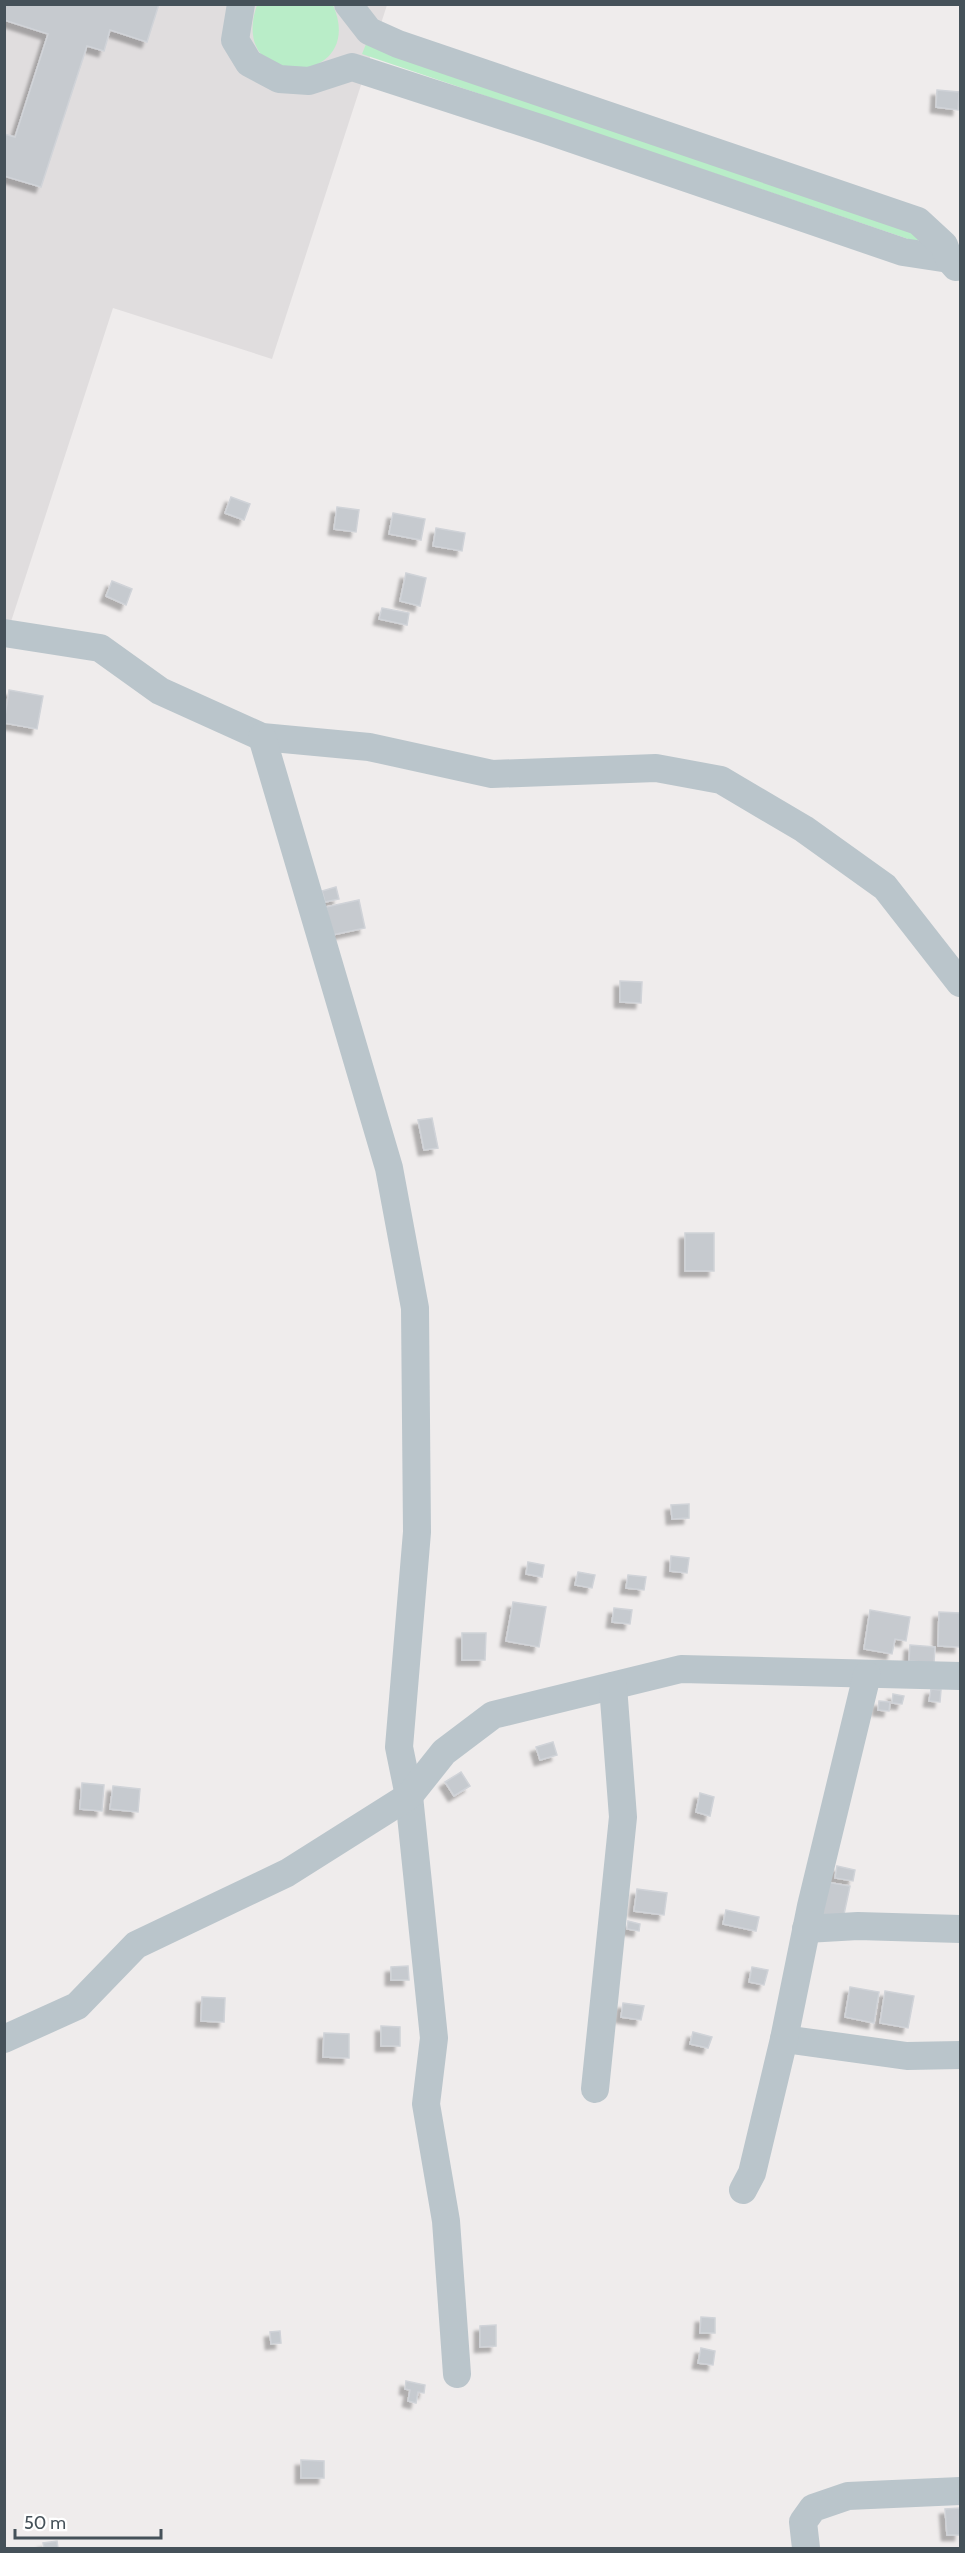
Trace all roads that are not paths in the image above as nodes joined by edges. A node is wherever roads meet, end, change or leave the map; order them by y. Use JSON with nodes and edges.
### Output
{"nodes":[{"id":1,"x":241,"y":4,"type":"edge"},
{"id":2,"x":348,"y":4,"type":"edge"},
{"id":3,"x":955,"y":265,"type":"edge"},
{"id":4,"x":4,"y":633,"type":"edge"},
{"id":5,"x":262,"y":736,"type":"junction"},
{"id":6,"x":960,"y":982,"type":"edge"},
{"id":7,"x":867,"y":1675,"type":"junction"},
{"id":8,"x":960,"y":1676,"type":"edge"},
{"id":9,"x":613,"y":1686,"type":"junction"},
{"id":10,"x":409,"y":1796,"type":"junction"},
{"id":11,"x":806,"y":1929,"type":"junction"},
{"id":12,"x":960,"y":1929,"type":"edge"},
{"id":13,"x":4,"y":2039,"type":"edge"},
{"id":14,"x":784,"y":2039,"type":"junction"},
{"id":15,"x":960,"y":2055,"type":"edge"},
{"id":16,"x":595,"y":2089,"type":"dead end"},
{"id":17,"x":743,"y":2190,"type":"dead end"},
{"id":18,"x":457,"y":2374,"type":"dead end"},
{"id":19,"x":960,"y":2491,"type":"edge"},
{"id":20,"x":806,"y":2548,"type":"edge"}],
"edges":[{"from":1,"to":3,"type":"street"},
{"from":2,"to":3,"type":"street"},
{"from":4,"to":5,"type":"street"},
{"from":5,"to":6,"type":"street"},
{"from":5,"to":10,"type":"street"},
{"from":7,"to":8,"type":"street"},
{"from":7,"to":9,"type":"street"},
{"from":7,"to":11,"type":"street"},
{"from":9,"to":10,"type":"street"},
{"from":9,"to":16,"type":"street"},
{"from":10,"to":13,"type":"street"},
{"from":10,"to":18,"type":"street"},
{"from":11,"to":12,"type":"street"},
{"from":11,"to":14,"type":"street"},
{"from":14,"to":15,"type":"street"},
{"from":14,"to":17,"type":"street"},
{"from":19,"to":20,"type":"street"}]}
